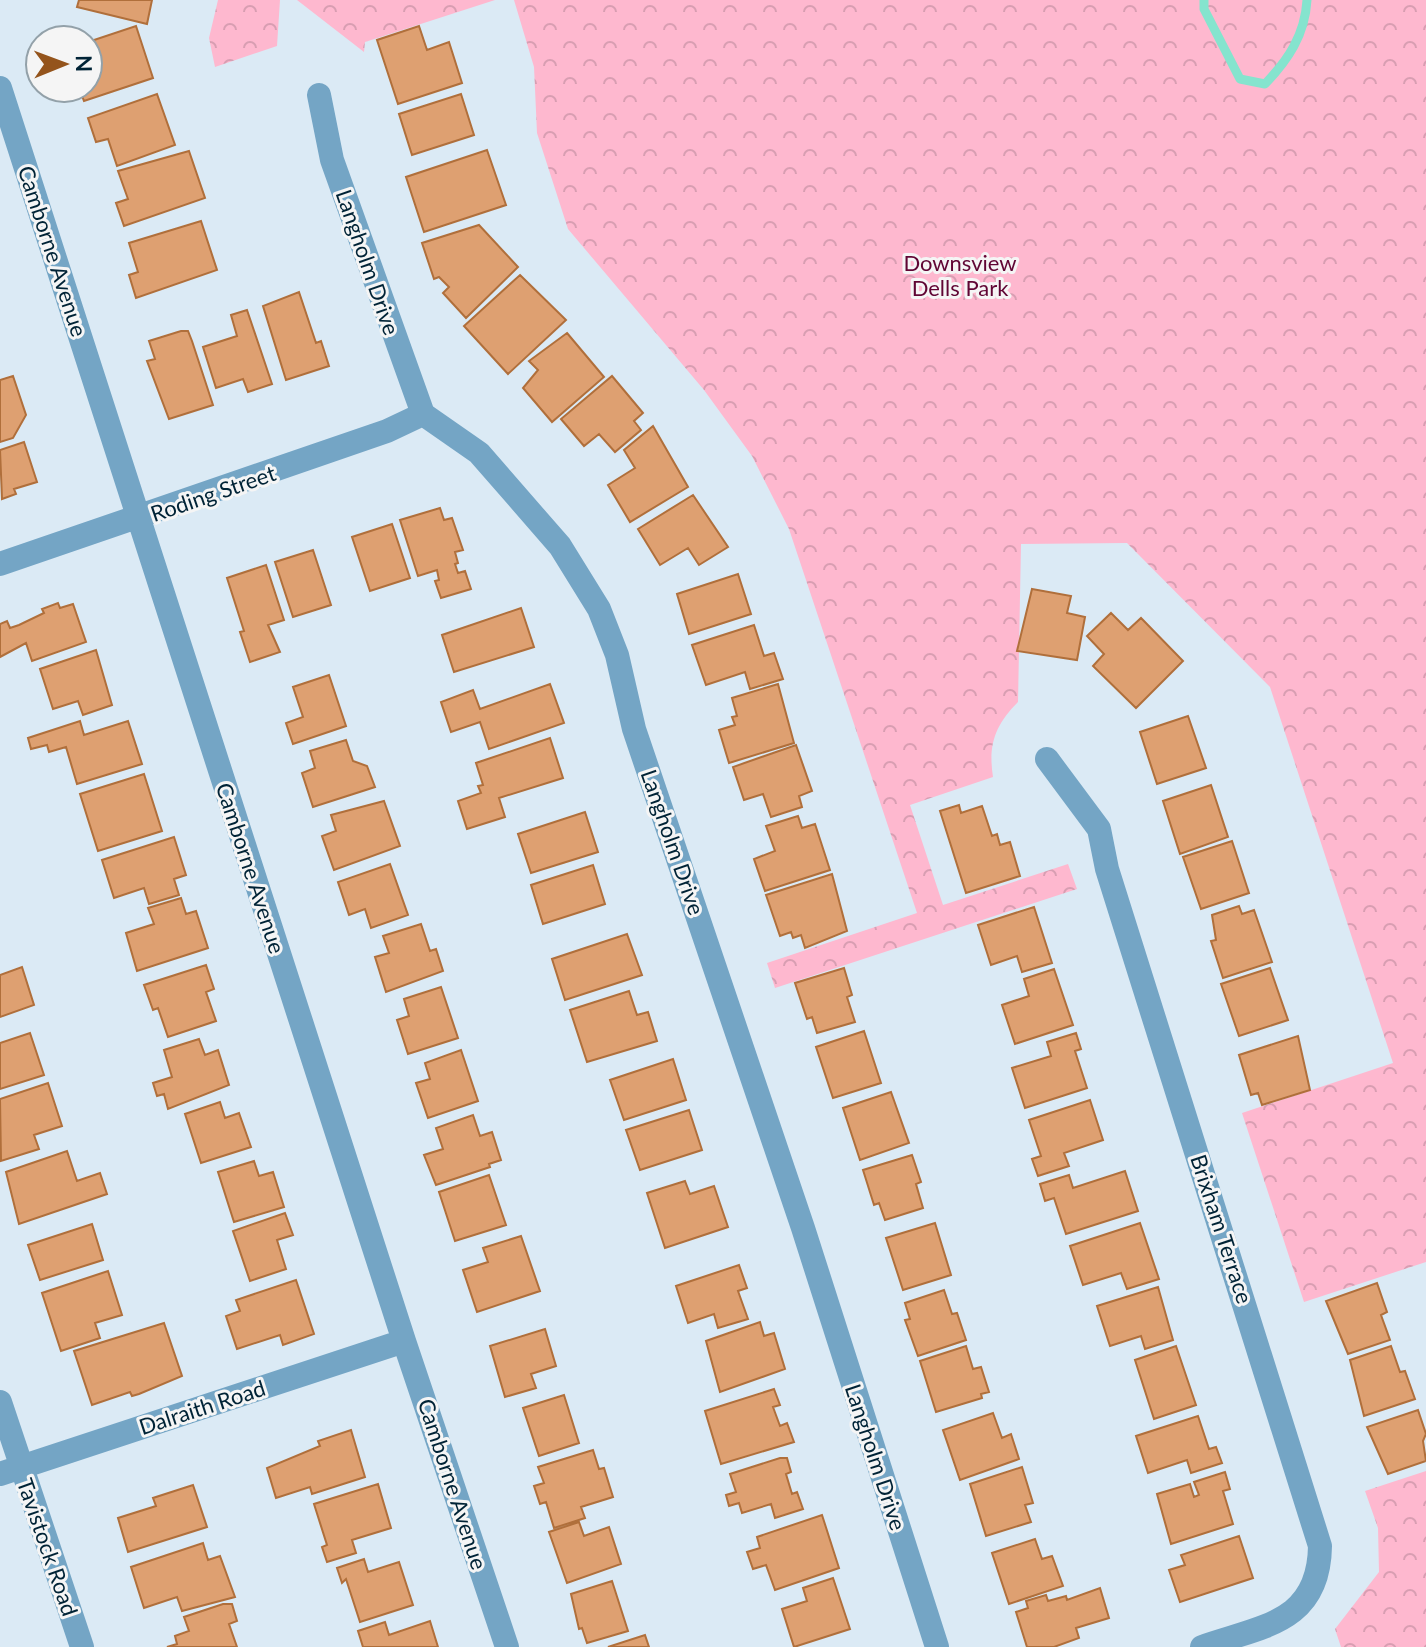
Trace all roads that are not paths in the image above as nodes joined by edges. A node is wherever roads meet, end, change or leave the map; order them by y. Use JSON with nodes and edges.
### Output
{"nodes":[{"id":1,"x":0,"y":88,"type":"edge"},
{"id":2,"x":319,"y":95,"type":"dead end"},
{"id":3,"x":423,"y":414,"type":"junction"},
{"id":4,"x":138,"y":519,"type":"junction"},
{"id":5,"x":0,"y":564,"type":"edge"},
{"id":6,"x":1047,"y":759,"type":"dead end"},
{"id":7,"x":404,"y":1341,"type":"junction"},
{"id":8,"x":0,"y":1402,"type":"edge"},
{"id":9,"x":11,"y":1470,"type":"edge"},
{"id":10,"x":82,"y":1647,"type":"edge"},
{"id":11,"x":507,"y":1647,"type":"edge"},
{"id":12,"x":937,"y":1647,"type":"edge"},
{"id":13,"x":1202,"y":1647,"type":"edge"}],
"edges":[{"from":1,"to":4,"type":"street","name":"Camborne Avenue"},
{"from":2,"to":3,"type":"street","name":"Langholm Drive"},
{"from":3,"to":4,"type":"street","name":"Roding Street"},
{"from":3,"to":12,"type":"street","name":"Langholm Drive"},
{"from":4,"to":5,"type":"street","name":"Roding Street"},
{"from":4,"to":7,"type":"street","name":"Camborne Avenue"},
{"from":6,"to":13,"type":"street","name":"Brixham Terrace"},
{"from":7,"to":9,"type":"street","name":"Dalraith Road"},
{"from":7,"to":11,"type":"street","name":"Camborne Avenue"},
{"from":8,"to":9,"type":"street","name":"Tavistock Road"},
{"from":9,"to":10,"type":"street","name":"Tavistock Road"}]}
